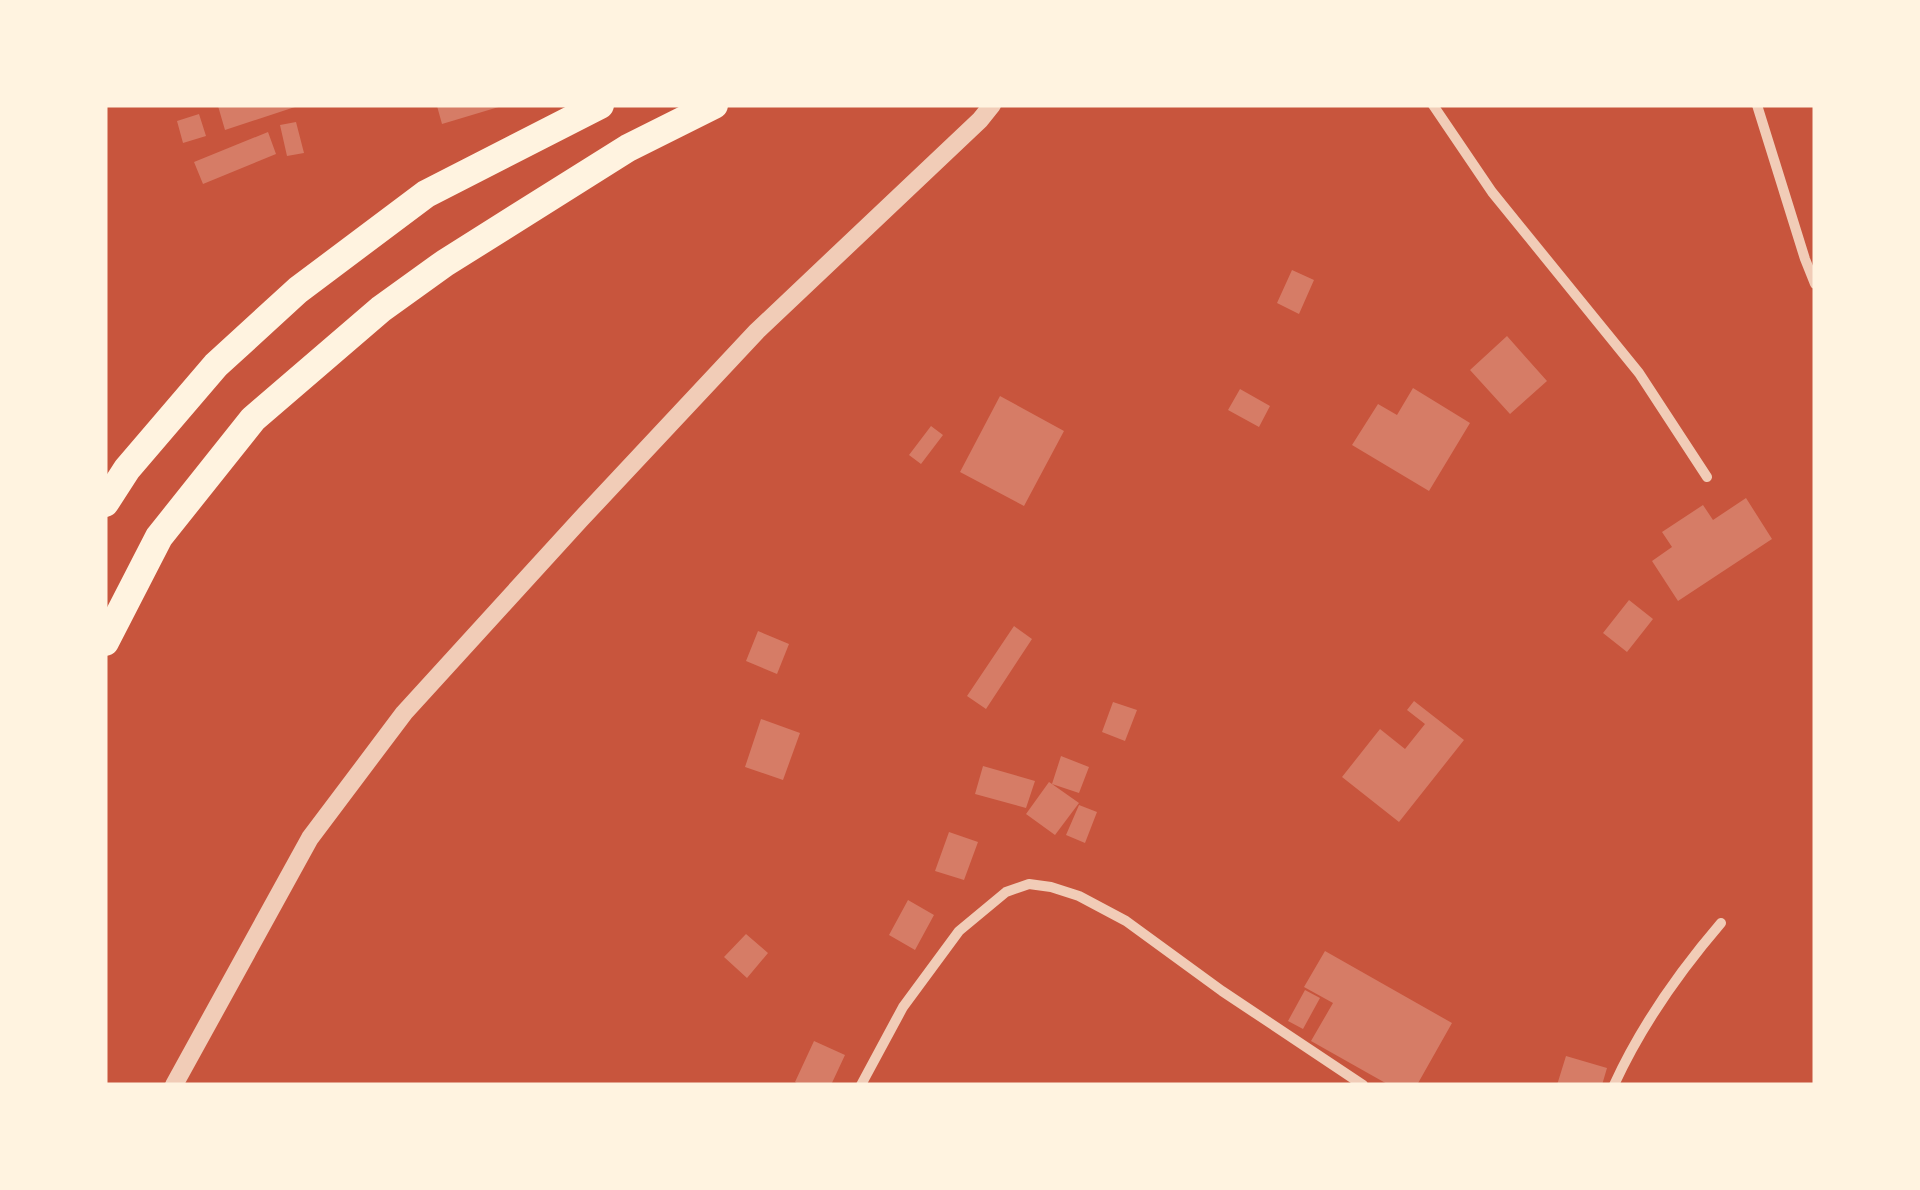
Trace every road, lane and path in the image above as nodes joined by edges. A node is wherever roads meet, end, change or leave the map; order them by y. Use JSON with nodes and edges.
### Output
{"nodes":[{"id":1,"x":600,"y":105,"type":"edge"},
{"id":2,"x":714,"y":105,"type":"edge"},
{"id":3,"x":992,"y":105,"type":"edge"},
{"id":4,"x":1432,"y":105,"type":"edge"},
{"id":5,"x":1756,"y":105,"type":"edge"},
{"id":6,"x":1815,"y":284,"type":"edge"},
{"id":7,"x":1706,"y":477,"type":"dead end"},
{"id":8,"x":105,"y":502,"type":"edge"},
{"id":9,"x":105,"y":642,"type":"edge"},
{"id":10,"x":1721,"y":923,"type":"dead end"},
{"id":11,"x":174,"y":1085,"type":"edge"},
{"id":12,"x":860,"y":1085,"type":"edge"},
{"id":13,"x":1364,"y":1085,"type":"edge"},
{"id":14,"x":1614,"y":1085,"type":"edge"}],
"edges":[{"from":1,"to":8,"type":"highway"},
{"from":2,"to":9,"type":"highway"},
{"from":3,"to":11,"type":"street"},
{"from":4,"to":7,"type":"street"},
{"from":5,"to":6,"type":"street"},
{"from":10,"to":14,"type":"street"},
{"from":12,"to":13,"type":"street"}]}
